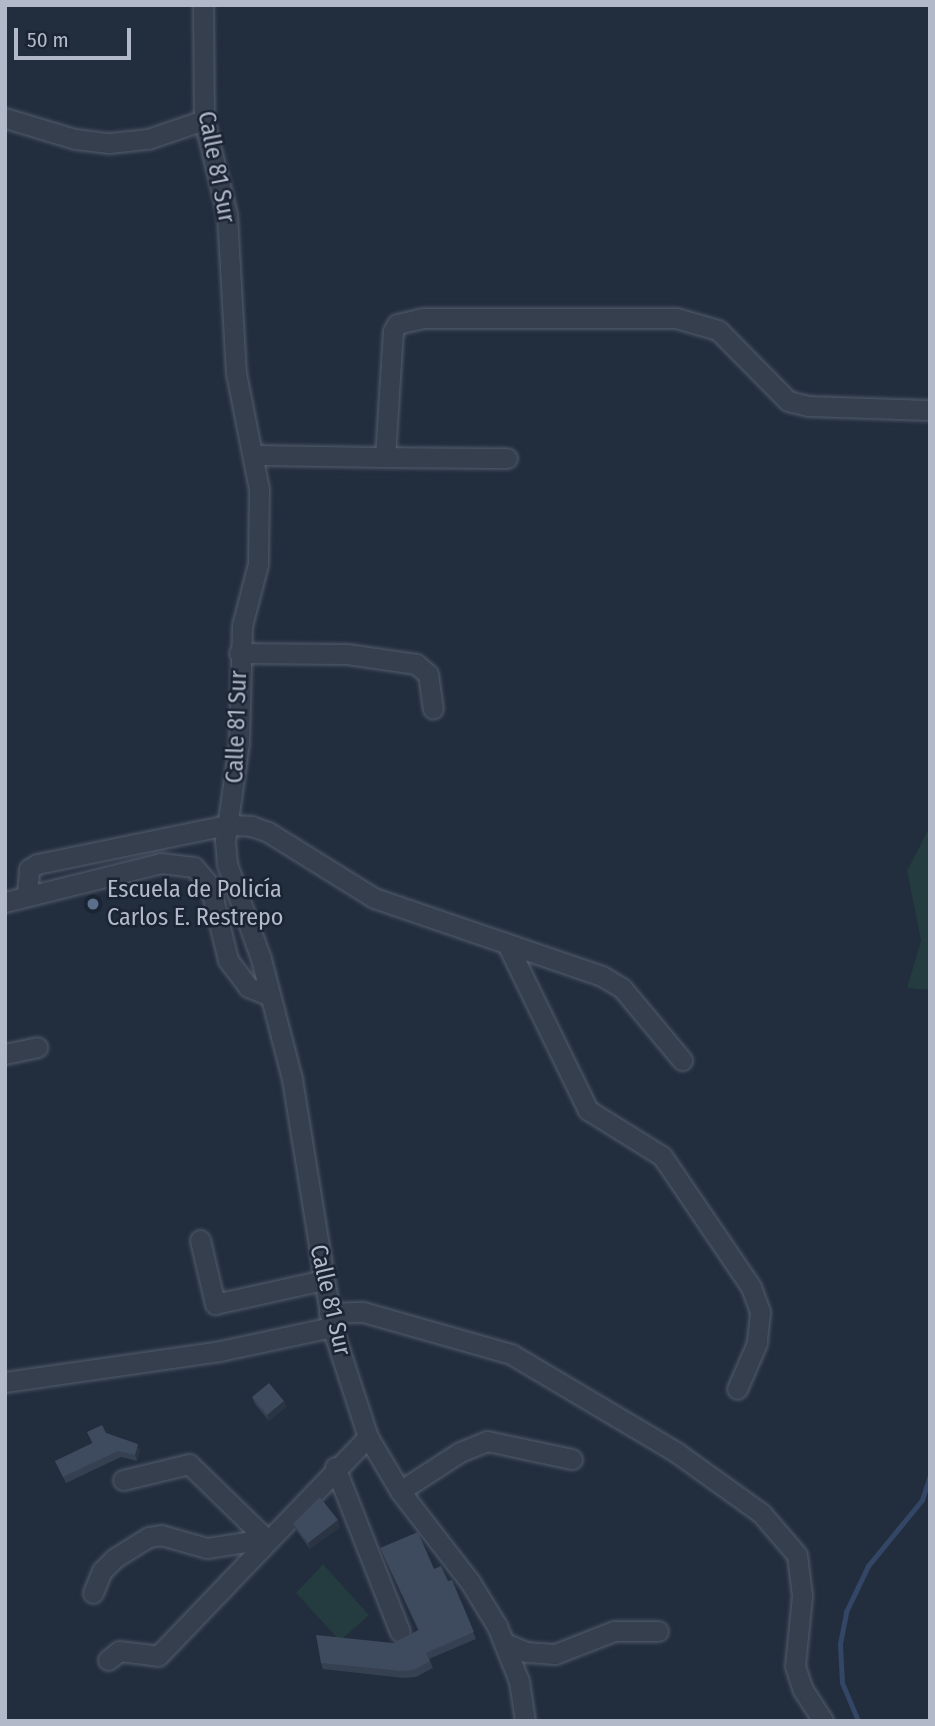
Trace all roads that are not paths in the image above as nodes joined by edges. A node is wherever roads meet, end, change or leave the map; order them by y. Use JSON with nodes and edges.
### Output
{"nodes":[{"id":1,"x":203,"y":5,"type":"edge"},
{"id":2,"x":5,"y":118,"type":"edge"},
{"id":3,"x":204,"y":120,"type":"junction"},
{"id":4,"x":928,"y":410,"type":"dead end"},
{"id":5,"x":255,"y":455,"type":"junction"},
{"id":6,"x":385,"y":457,"type":"junction"},
{"id":7,"x":507,"y":458,"type":"dead end"},
{"id":8,"x":239,"y":653,"type":"junction"},
{"id":9,"x":433,"y":709,"type":"dead end"},
{"id":10,"x":227,"y":825,"type":"junction"},
{"id":11,"x":27,"y":894,"type":"junction"},
{"id":12,"x":5,"y":902,"type":"edge"},
{"id":13,"x":507,"y":944,"type":"junction"},
{"id":14,"x":268,"y":995,"type":"junction"},
{"id":15,"x":37,"y":1046,"type":"dead end"},
{"id":16,"x":5,"y":1054,"type":"edge"},
{"id":17,"x":682,"y":1060,"type":"dead end"},
{"id":18,"x":200,"y":1240,"type":"dead end"},
{"id":19,"x":323,"y":1280,"type":"junction"},
{"id":20,"x":331,"y":1320,"type":"junction"},
{"id":21,"x":5,"y":1382,"type":"edge"},
{"id":22,"x":737,"y":1388,"type":"dead end"},
{"id":23,"x":368,"y":1437,"type":"junction"},
{"id":24,"x":572,"y":1459,"type":"dead end"},
{"id":25,"x":335,"y":1467,"type":"junction"},
{"id":26,"x":123,"y":1480,"type":"dead end"},
{"id":27,"x":400,"y":1491,"type":"junction"},
{"id":28,"x":266,"y":1539,"type":"junction"},
{"id":29,"x":93,"y":1593,"type":"dead end"},
{"id":30,"x":659,"y":1631,"type":"dead end"},
{"id":31,"x":401,"y":1632,"type":"dead end"},
{"id":32,"x":505,"y":1643,"type":"junction"},
{"id":33,"x":108,"y":1660,"type":"dead end"},
{"id":34,"x":525,"y":1721,"type":"edge"},
{"id":35,"x":823,"y":1721,"type":"edge"}],
"edges":[{"from":1,"to":3,"type":"street","name":"Calle 81 Sur"},
{"from":2,"to":3,"type":"street"},
{"from":3,"to":5,"type":"street","name":"Calle 81 Sur"},
{"from":4,"to":6,"type":"street"},
{"from":5,"to":6,"type":"street"},
{"from":5,"to":8,"type":"street","name":"Calle 81 Sur"},
{"from":6,"to":7,"type":"street"},
{"from":8,"to":9,"type":"street"},
{"from":8,"to":10,"type":"street","name":"Calle 81 Sur"},
{"from":10,"to":11,"type":"street"},
{"from":10,"to":13,"type":"street"},
{"from":10,"to":14,"type":"street","name":"Calle 81 Sur"},
{"from":11,"to":12,"type":"street"},
{"from":11,"to":14,"type":"street"},
{"from":13,"to":17,"type":"street"},
{"from":13,"to":22,"type":"street"},
{"from":14,"to":19,"type":"street","name":"Calle 81 Sur"},
{"from":15,"to":16,"type":"street"},
{"from":18,"to":19,"type":"street"},
{"from":19,"to":20,"type":"street","name":"Calle 81 Sur"},
{"from":20,"to":21,"type":"street"},
{"from":20,"to":23,"type":"street","name":"Calle 81 Sur"},
{"from":20,"to":35,"type":"street"},
{"from":23,"to":25,"type":"street"},
{"from":23,"to":27,"type":"street","name":"Calle 81 Sur"},
{"from":24,"to":27,"type":"street"},
{"from":25,"to":28,"type":"street"},
{"from":25,"to":31,"type":"street"},
{"from":26,"to":28,"type":"street"},
{"from":27,"to":32,"type":"street","name":"Calle 81 Sur"},
{"from":28,"to":29,"type":"street"},
{"from":28,"to":33,"type":"street"},
{"from":30,"to":32,"type":"street"},
{"from":32,"to":34,"type":"street","name":"Calle 81 Sur"}]}
